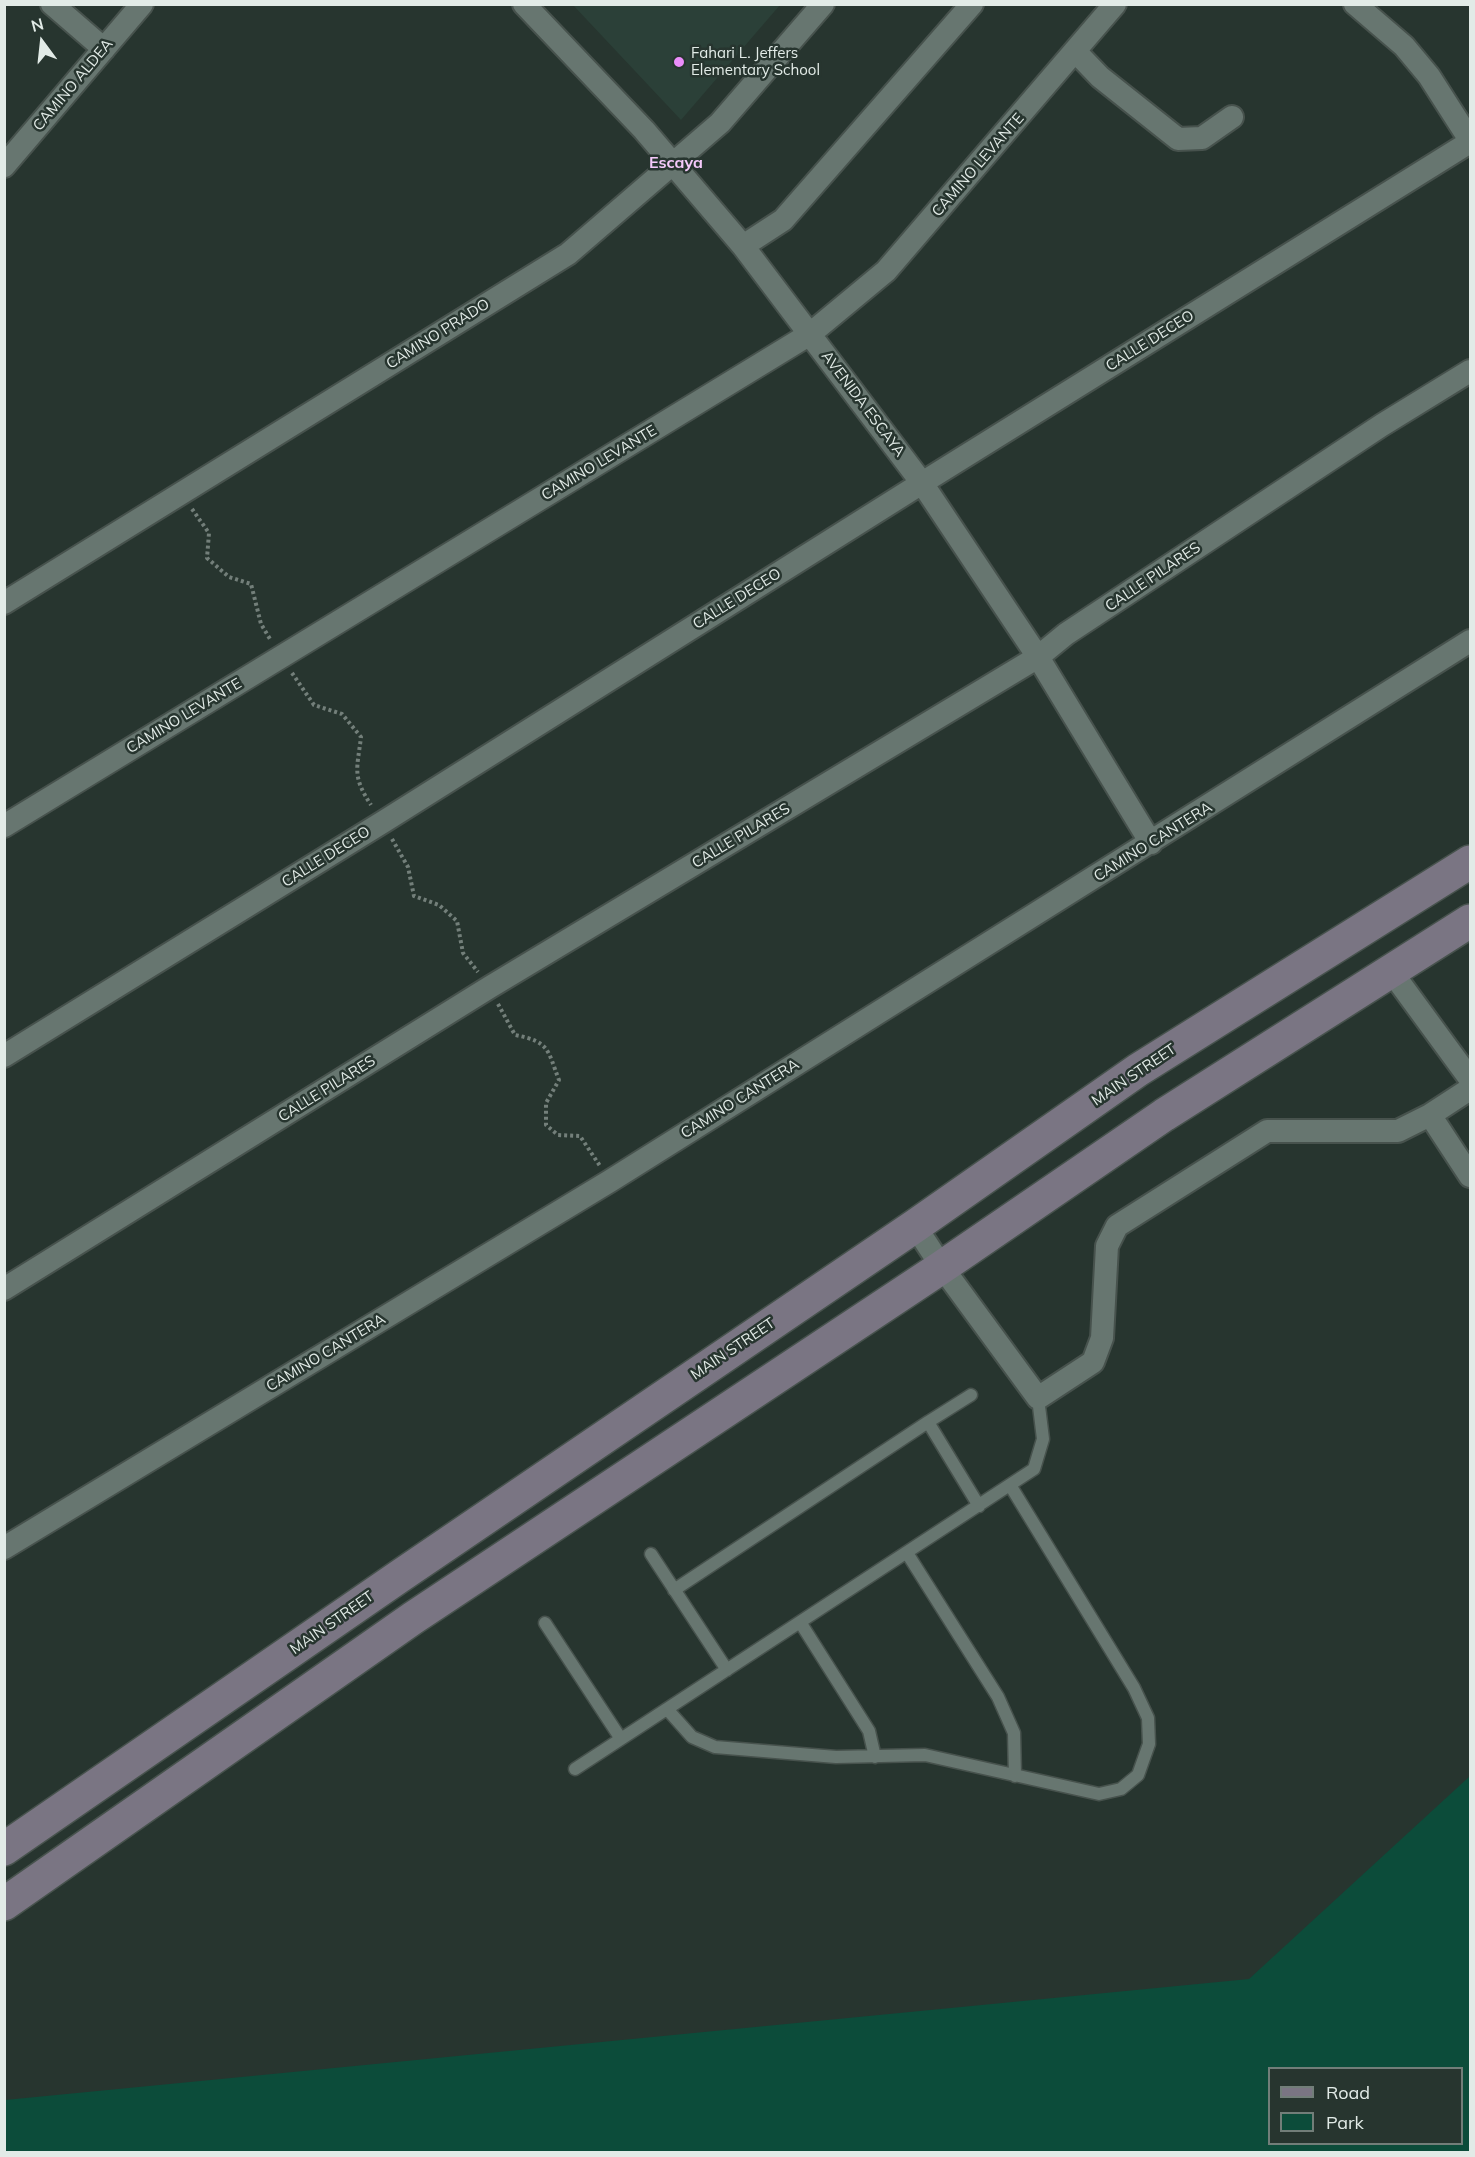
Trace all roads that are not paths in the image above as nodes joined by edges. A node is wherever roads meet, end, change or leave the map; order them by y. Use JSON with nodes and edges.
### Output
{"nodes":[{"id":1,"x":52,"y":4,"type":"edge"},
{"id":2,"x":142,"y":4,"type":"edge"},
{"id":3,"x":524,"y":4,"type":"edge"},
{"id":4,"x":823,"y":4,"type":"edge"},
{"id":5,"x":972,"y":4,"type":"edge"},
{"id":6,"x":1115,"y":4,"type":"edge"},
{"id":7,"x":1355,"y":4,"type":"edge"},
{"id":8,"x":104,"y":49,"type":"junction"},
{"id":9,"x":1075,"y":51,"type":"junction"},
{"id":10,"x":1232,"y":117,"type":"dead end"},
{"id":11,"x":1470,"y":141,"type":"edge"},
{"id":12,"x":673,"y":165,"type":"junction"},
{"id":13,"x":4,"y":166,"type":"edge"},
{"id":14,"x":743,"y":246,"type":"junction"},
{"id":15,"x":810,"y":334,"type":"junction"},
{"id":16,"x":1470,"y":371,"type":"edge"},
{"id":17,"x":922,"y":483,"type":"junction"},
{"id":18,"x":4,"y":603,"type":"edge"},
{"id":19,"x":1470,"y":641,"type":"edge"},
{"id":20,"x":1038,"y":657,"type":"junction"},
{"id":21,"x":4,"y":826,"type":"edge"},
{"id":22,"x":1151,"y":843,"type":"junction"},
{"id":23,"x":1470,"y":862,"type":"edge"},
{"id":24,"x":1470,"y":921,"type":"edge"},
{"id":25,"x":1391,"y":971,"type":"junction"},
{"id":26,"x":4,"y":1056,"type":"edge"},
{"id":27,"x":1470,"y":1079,"type":"edge"},
{"id":28,"x":1470,"y":1089,"type":"edge"},
{"id":29,"x":1430,"y":1115,"type":"junction"},
{"id":30,"x":1470,"y":1176,"type":"edge"},
{"id":31,"x":915,"y":1226,"type":"junction"},
{"id":32,"x":942,"y":1267,"type":"junction"},
{"id":33,"x":4,"y":1289,"type":"edge"},
{"id":34,"x":971,"y":1395,"type":"dead end"},
{"id":35,"x":1038,"y":1398,"type":"junction"},
{"id":36,"x":928,"y":1422,"type":"junction"},
{"id":37,"x":1010,"y":1485,"type":"junction"},
{"id":38,"x":979,"y":1506,"type":"junction"},
{"id":39,"x":8,"y":1539,"type":"edge"},
{"id":40,"x":907,"y":1552,"type":"junction"},
{"id":41,"x":651,"y":1554,"type":"dead end"},
{"id":42,"x":674,"y":1590,"type":"junction"},
{"id":43,"x":800,"y":1622,"type":"junction"},
{"id":44,"x":545,"y":1623,"type":"dead end"},
{"id":45,"x":727,"y":1670,"type":"junction"},
{"id":46,"x":667,"y":1709,"type":"junction"},
{"id":47,"x":621,"y":1739,"type":"junction"},
{"id":48,"x":875,"y":1757,"type":"junction"},
{"id":49,"x":575,"y":1769,"type":"dead end"},
{"id":50,"x":1015,"y":1776,"type":"junction"},
{"id":51,"x":4,"y":1849,"type":"edge"},
{"id":52,"x":4,"y":1904,"type":"edge"}],
"edges":[{"from":1,"to":8,"type":"street"},
{"from":2,"to":8,"type":"street","name":"CAMINO ALDEA"},
{"from":3,"to":12,"type":"street","name":"AVENIDA ESCAYA"},
{"from":4,"to":12,"type":"street","name":"CAMINO PRADO"},
{"from":5,"to":14,"type":"street"},
{"from":6,"to":9,"type":"street","name":"CAMINO LEVANTE"},
{"from":7,"to":11,"type":"street"},
{"from":8,"to":13,"type":"street","name":"CAMINO ALDEA"},
{"from":9,"to":10,"type":"street"},
{"from":9,"to":15,"type":"street","name":"CAMINO LEVANTE"},
{"from":11,"to":17,"type":"street","name":"CALLE DECEO"},
{"from":12,"to":14,"type":"street","name":"AVENIDA ESCAYA"},
{"from":12,"to":18,"type":"street","name":"CAMINO PRADO"},
{"from":14,"to":15,"type":"street","name":"AVENIDA ESCAYA"},
{"from":15,"to":17,"type":"street","name":"AVENIDA ESCAYA"},
{"from":15,"to":21,"type":"street","name":"CAMINO LEVANTE"},
{"from":16,"to":20,"type":"street","name":"CALLE PILARES"},
{"from":17,"to":20,"type":"street","name":"AVENIDA ESCAYA"},
{"from":17,"to":26,"type":"street","name":"CALLE DECEO"},
{"from":19,"to":22,"type":"street","name":"CAMINO CANTERA"},
{"from":20,"to":22,"type":"street","name":"AVENIDA ESCAYA"},
{"from":20,"to":33,"type":"street","name":"CALLE PILARES"},
{"from":22,"to":39,"type":"street","name":"CAMINO CANTERA"},
{"from":23,"to":31,"type":"main road","name":"MAIN STREET"},
{"from":24,"to":25,"type":"main road"},
{"from":25,"to":27,"type":"street"},
{"from":25,"to":32,"type":"main road"},
{"from":28,"to":29,"type":"street"},
{"from":29,"to":30,"type":"street"},
{"from":29,"to":35,"type":"street"},
{"from":31,"to":32,"type":"street"},
{"from":31,"to":51,"type":"main road","name":"MAIN STREET"},
{"from":32,"to":35,"type":"street"},
{"from":32,"to":52,"type":"main road"},
{"from":34,"to":36,"type":"lane"},
{"from":35,"to":37,"type":"lane"},
{"from":36,"to":38,"type":"lane"},
{"from":36,"to":42,"type":"lane"},
{"from":37,"to":38,"type":"lane"},
{"from":37,"to":50,"type":"lane"},
{"from":38,"to":40,"type":"lane"},
{"from":40,"to":43,"type":"lane"},
{"from":40,"to":50,"type":"lane"},
{"from":41,"to":42,"type":"lane"},
{"from":42,"to":45,"type":"lane"},
{"from":43,"to":45,"type":"lane"},
{"from":43,"to":48,"type":"lane"},
{"from":44,"to":47,"type":"lane"},
{"from":45,"to":46,"type":"lane"},
{"from":46,"to":47,"type":"lane"},
{"from":46,"to":48,"type":"lane"},
{"from":47,"to":49,"type":"lane"},
{"from":48,"to":50,"type":"lane"}]}
